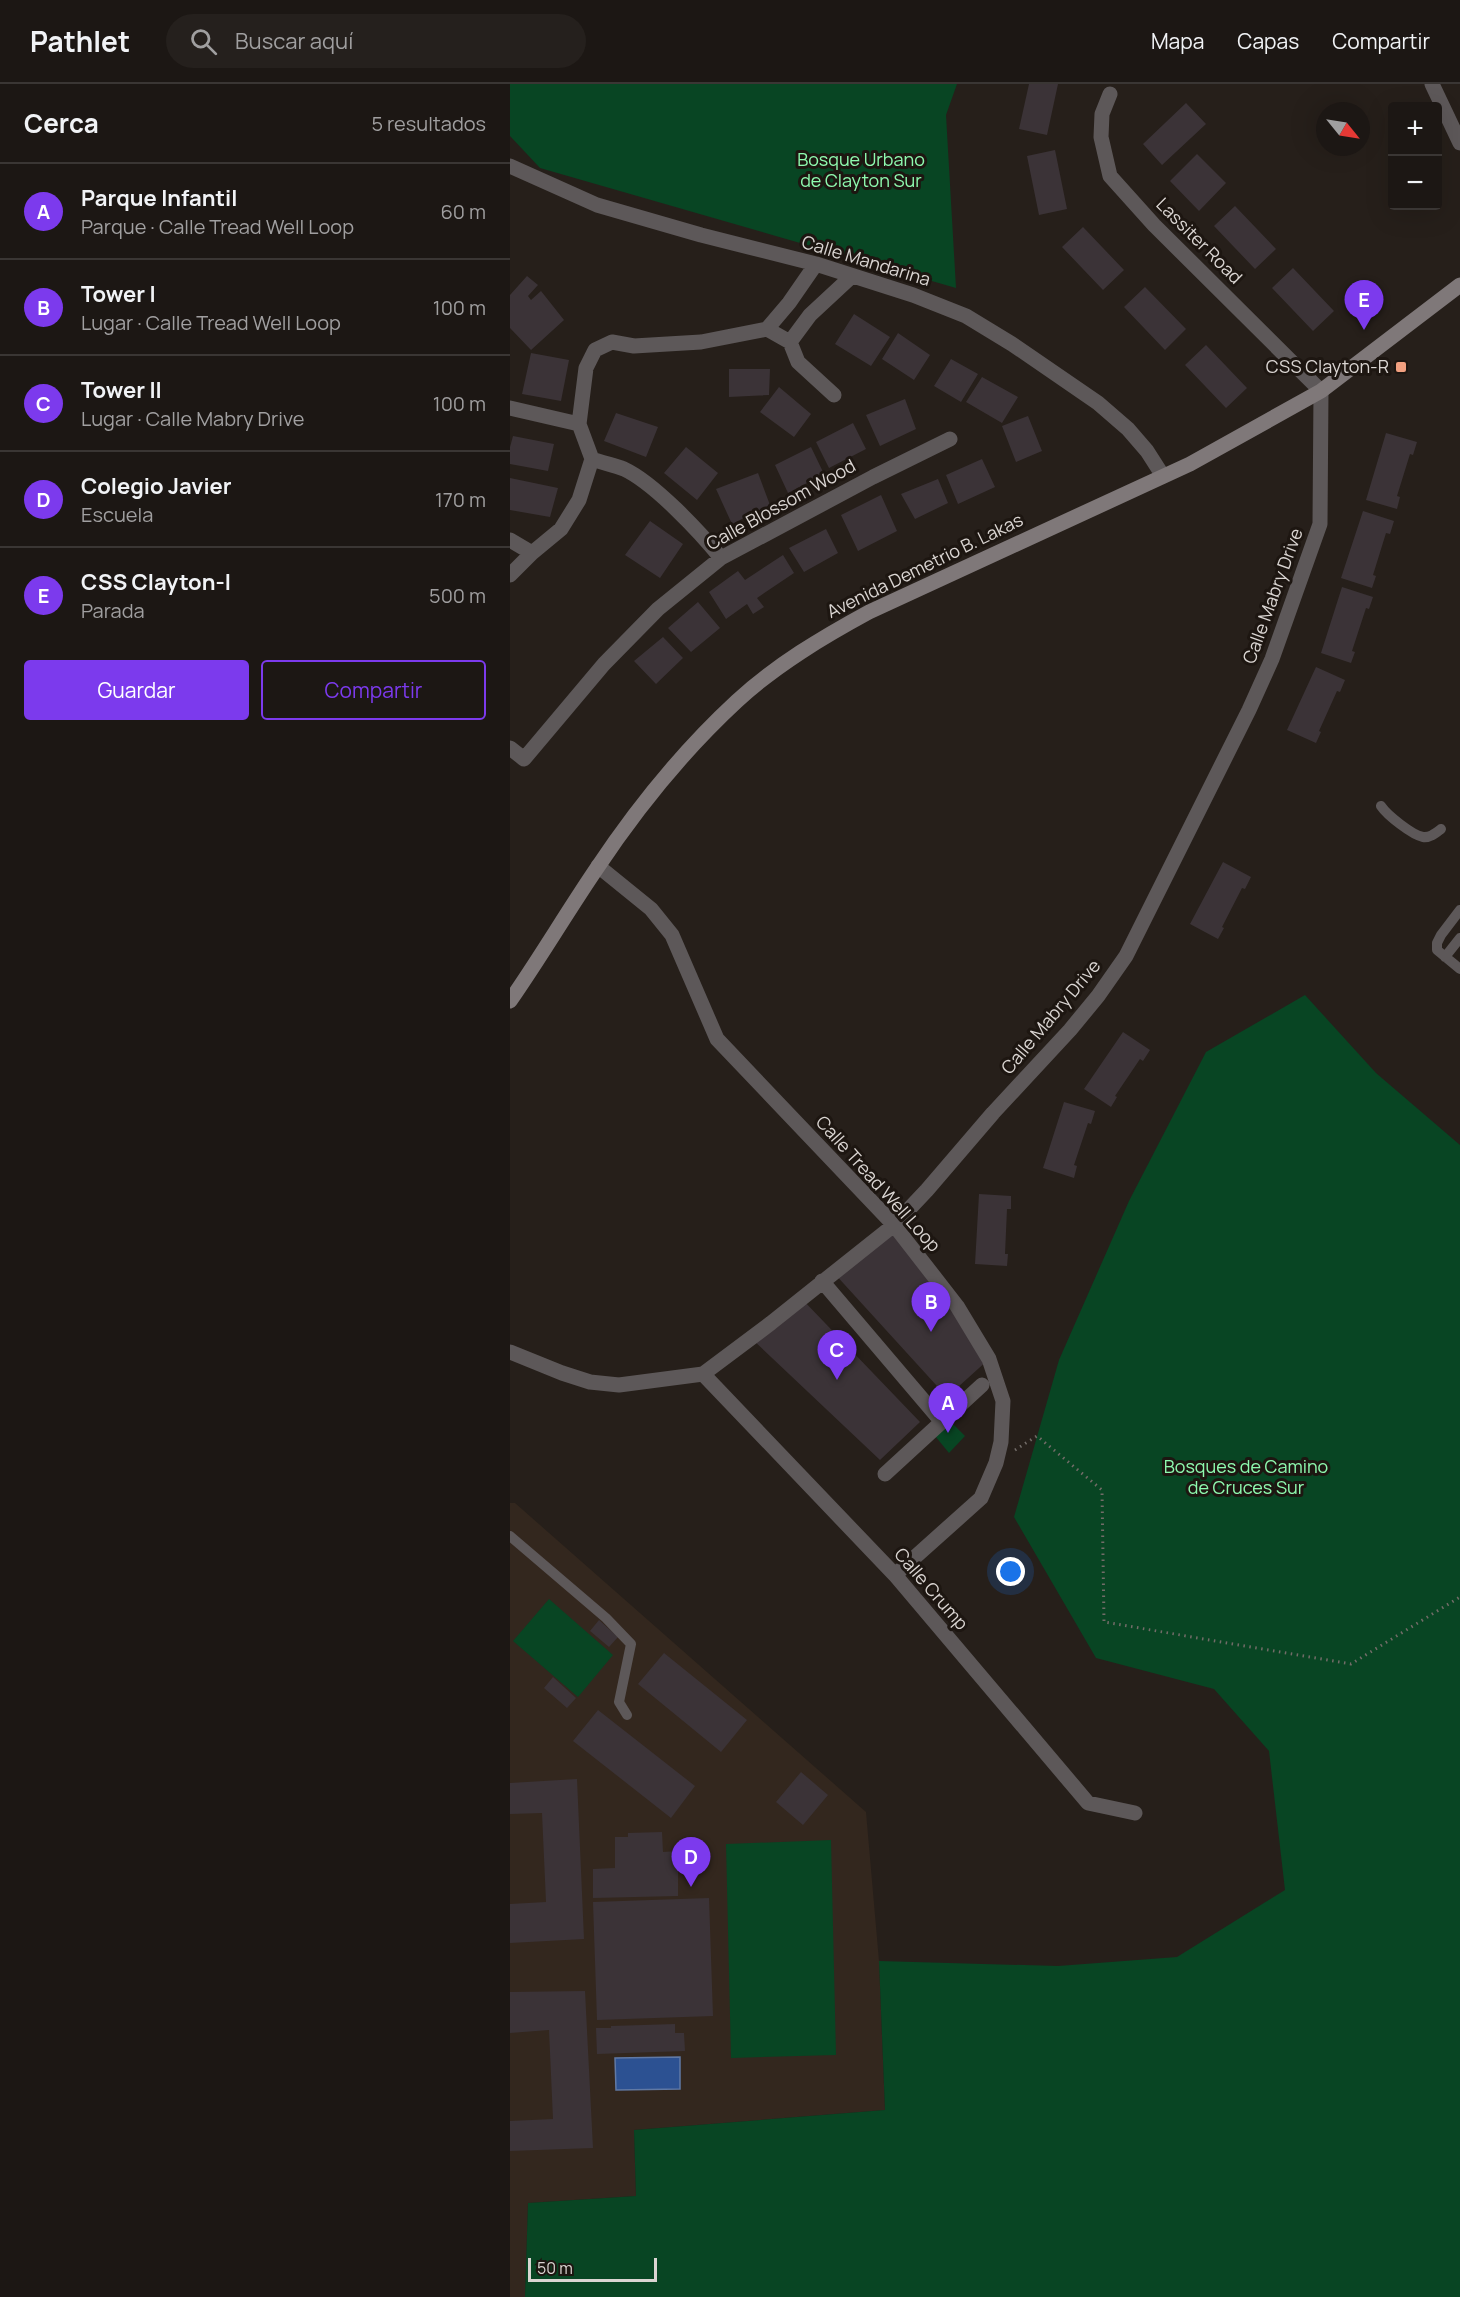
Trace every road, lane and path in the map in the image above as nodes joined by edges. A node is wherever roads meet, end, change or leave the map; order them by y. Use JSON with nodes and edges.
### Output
{"nodes":[{"id":1,"x":1433,"y":84,"type":"edge"},
{"id":2,"x":1110,"y":94,"type":"dead end"},
{"id":3,"x":1460,"y":143,"type":"edge"},
{"id":4,"x":510,"y":166,"type":"edge"},
{"id":5,"x":816,"y":264,"type":"junction"},
{"id":6,"x":852,"y":276,"type":"junction"},
{"id":7,"x":1460,"y":285,"type":"edge"},
{"id":8,"x":767,"y":329,"type":"junction"},
{"id":9,"x":790,"y":342,"type":"junction"},
{"id":10,"x":1321,"y":391,"type":"junction"},
{"id":11,"x":834,"y":395,"type":"dead end"},
{"id":12,"x":510,"y":408,"type":"edge"},
{"id":13,"x":579,"y":424,"type":"junction"},
{"id":14,"x":950,"y":439,"type":"dead end"},
{"id":15,"x":592,"y":459,"type":"junction"},
{"id":16,"x":1163,"y":476,"type":"junction"},
{"id":17,"x":510,"y":540,"type":"edge"},
{"id":18,"x":532,"y":553,"type":"junction"},
{"id":19,"x":721,"y":558,"type":"junction"},
{"id":20,"x":510,"y":575,"type":"edge"},
{"id":21,"x":510,"y":748,"type":"edge"},
{"id":22,"x":1381,"y":806,"type":"dead end"},
{"id":23,"x":1441,"y":829,"type":"dead end"},
{"id":24,"x":598,"y":866,"type":"junction"},
{"id":25,"x":1460,"y":910,"type":"edge"},
{"id":26,"x":1460,"y":938,"type":"edge"},
{"id":27,"x":1445,"y":957,"type":"junction"},
{"id":28,"x":1460,"y":969,"type":"edge"},
{"id":29,"x":515,"y":984,"type":"edge"},
{"id":30,"x":510,"y":1001,"type":"edge"},
{"id":31,"x":894,"y":1225,"type":"junction"},
{"id":32,"x":822,"y":1281,"type":"junction"},
{"id":33,"x":510,"y":1352,"type":"edge"},
{"id":34,"x":703,"y":1374,"type":"junction"},
{"id":35,"x":982,"y":1385,"type":"dead end"},
{"id":36,"x":941,"y":1421,"type":"junction"},
{"id":37,"x":996,"y":1463,"type":"junction"},
{"id":38,"x":885,"y":1474,"type":"dead end"},
{"id":39,"x":510,"y":1536,"type":"edge"},
{"id":40,"x":895,"y":1575,"type":"junction"},
{"id":41,"x":1460,"y":1598,"type":"edge"},
{"id":42,"x":627,"y":1715,"type":"dead end"},
{"id":43,"x":1135,"y":1813,"type":"dead end"}],
"edges":[{"from":1,"to":3,"type":"street"},
{"from":2,"to":10,"type":"street","name":"Lassiter Road"},
{"from":4,"to":5,"type":"street","name":"Calle Mandarina"},
{"from":5,"to":6,"type":"street","name":"Calle Mandarina"},
{"from":5,"to":8,"type":"street"},
{"from":6,"to":9,"type":"street"},
{"from":6,"to":16,"type":"street","name":"Calle Mandarina"},
{"from":7,"to":10,"type":"street","name":"Avenida Demetrio B. Lakas"},
{"from":8,"to":9,"type":"street"},
{"from":8,"to":13,"type":"street"},
{"from":9,"to":11,"type":"street"},
{"from":10,"to":16,"type":"street","name":"Avenida Demetrio B. Lakas"},
{"from":10,"to":31,"type":"street","name":"Calle Mabry Drive"},
{"from":12,"to":13,"type":"street"},
{"from":13,"to":15,"type":"street"},
{"from":14,"to":19,"type":"street","name":"Calle Blossom Wood"},
{"from":15,"to":18,"type":"street"},
{"from":15,"to":19,"type":"street"},
{"from":16,"to":24,"type":"street","name":"Avenida Demetrio B. Lakas"},
{"from":17,"to":18,"type":"street"},
{"from":18,"to":20,"type":"street"},
{"from":19,"to":21,"type":"street","name":"Calle Blossom Wood"},
{"from":22,"to":23,"type":"lane"},
{"from":24,"to":29,"type":"street","name":"Avenida Demetrio B. Lakas"},
{"from":24,"to":31,"type":"street","name":"Calle Tread Well Loop"},
{"from":25,"to":27,"type":"lane"},
{"from":26,"to":27,"type":"lane"},
{"from":27,"to":28,"type":"lane"},
{"from":29,"to":30,"type":"street","name":"Avenida Demetrio B. Lakas"},
{"from":31,"to":32,"type":"street","name":"Calle Mabry Drive"},
{"from":31,"to":37,"type":"street","name":"Calle Tread Well Loop"},
{"from":32,"to":34,"type":"street","name":"Calle Mabry Drive"},
{"from":32,"to":36,"type":"street"},
{"from":33,"to":34,"type":"street","name":"Calle Mabry Drive"},
{"from":34,"to":40,"type":"street","name":"Calle Crump"},
{"from":35,"to":36,"type":"street"},
{"from":36,"to":38,"type":"street"},
{"from":37,"to":40,"type":"street","name":"Calle Tread Well Loop"},
{"from":37,"to":41,"type":"path"},
{"from":39,"to":42,"type":"lane"},
{"from":40,"to":43,"type":"street","name":"Calle Crump"}]}
